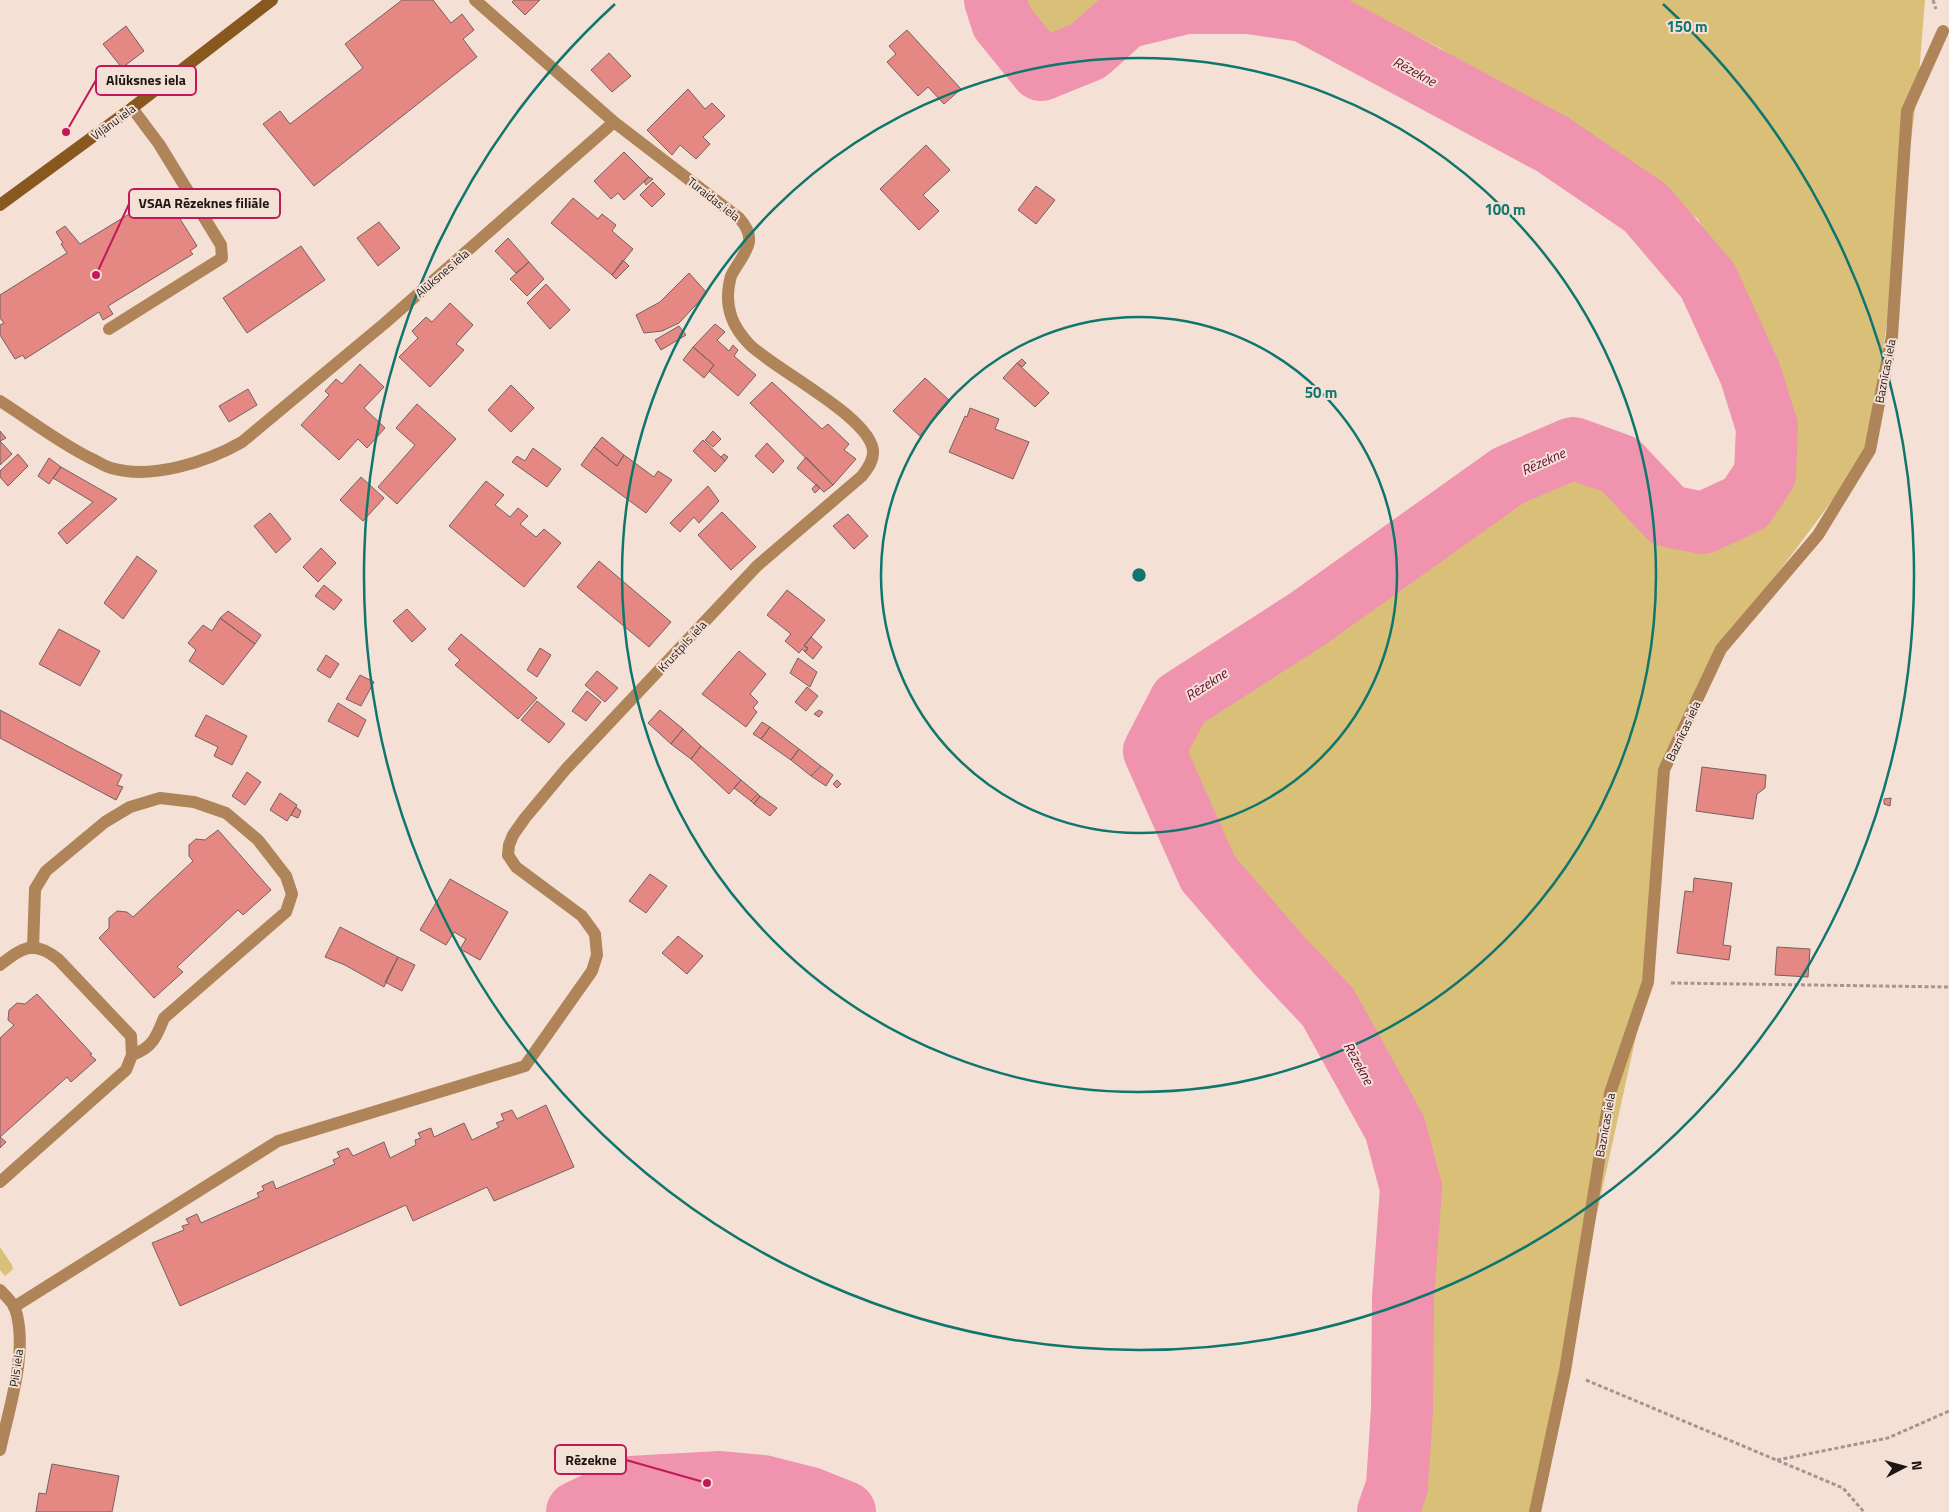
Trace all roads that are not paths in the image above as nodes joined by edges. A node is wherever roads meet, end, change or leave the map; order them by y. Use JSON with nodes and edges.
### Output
{"nodes":[{"id":1,"x":272,"y":0,"type":"edge"},
{"id":2,"x":475,"y":0,"type":"edge"},
{"id":3,"x":1946,"y":31,"type":"edge"},
{"id":4,"x":132,"y":108,"type":"junction"},
{"id":5,"x":614,"y":122,"type":"junction"},
{"id":6,"x":0,"y":205,"type":"edge"},
{"id":7,"x":109,"y":330,"type":"dead end"},
{"id":8,"x":0,"y":401,"type":"edge"},
{"id":9,"x":874,"y":453,"type":"joint"},
{"id":10,"x":33,"y":948,"type":"junction"},
{"id":11,"x":0,"y":965,"type":"edge"},
{"id":12,"x":132,"y":1055,"type":"junction"},
{"id":13,"x":0,"y":1182,"type":"edge"},
{"id":14,"x":0,"y":1290,"type":"edge"},
{"id":15,"x":14,"y":1307,"type":"junction"},
{"id":16,"x":0,"y":1450,"type":"edge"},
{"id":17,"x":1535,"y":1512,"type":"edge"}],
"edges":[{"from":1,"to":4,"type":"main road","name":"Viļānu iela"},
{"from":2,"to":5,"type":"street","name":"Turaidas iela"},
{"from":3,"to":17,"type":"street","name":"Baznīcas iela"},
{"from":4,"to":6,"type":"main road","name":"Viļānu iela"},
{"from":4,"to":7,"type":"street"},
{"from":5,"to":8,"type":"street","name":"Alūksnes iela"},
{"from":5,"to":9,"type":"street","name":"Turaidas iela"},
{"from":9,"to":15,"type":"street","name":"Krustpils iela"},
{"from":10,"to":11,"type":"street"},
{"from":10,"to":12,"type":"street"},
{"from":10,"to":12,"type":"street"},
{"from":12,"to":13,"type":"street"},
{"from":14,"to":15,"type":"street","name":"Pils iela"},
{"from":15,"to":16,"type":"street","name":"Pils iela"}]}
